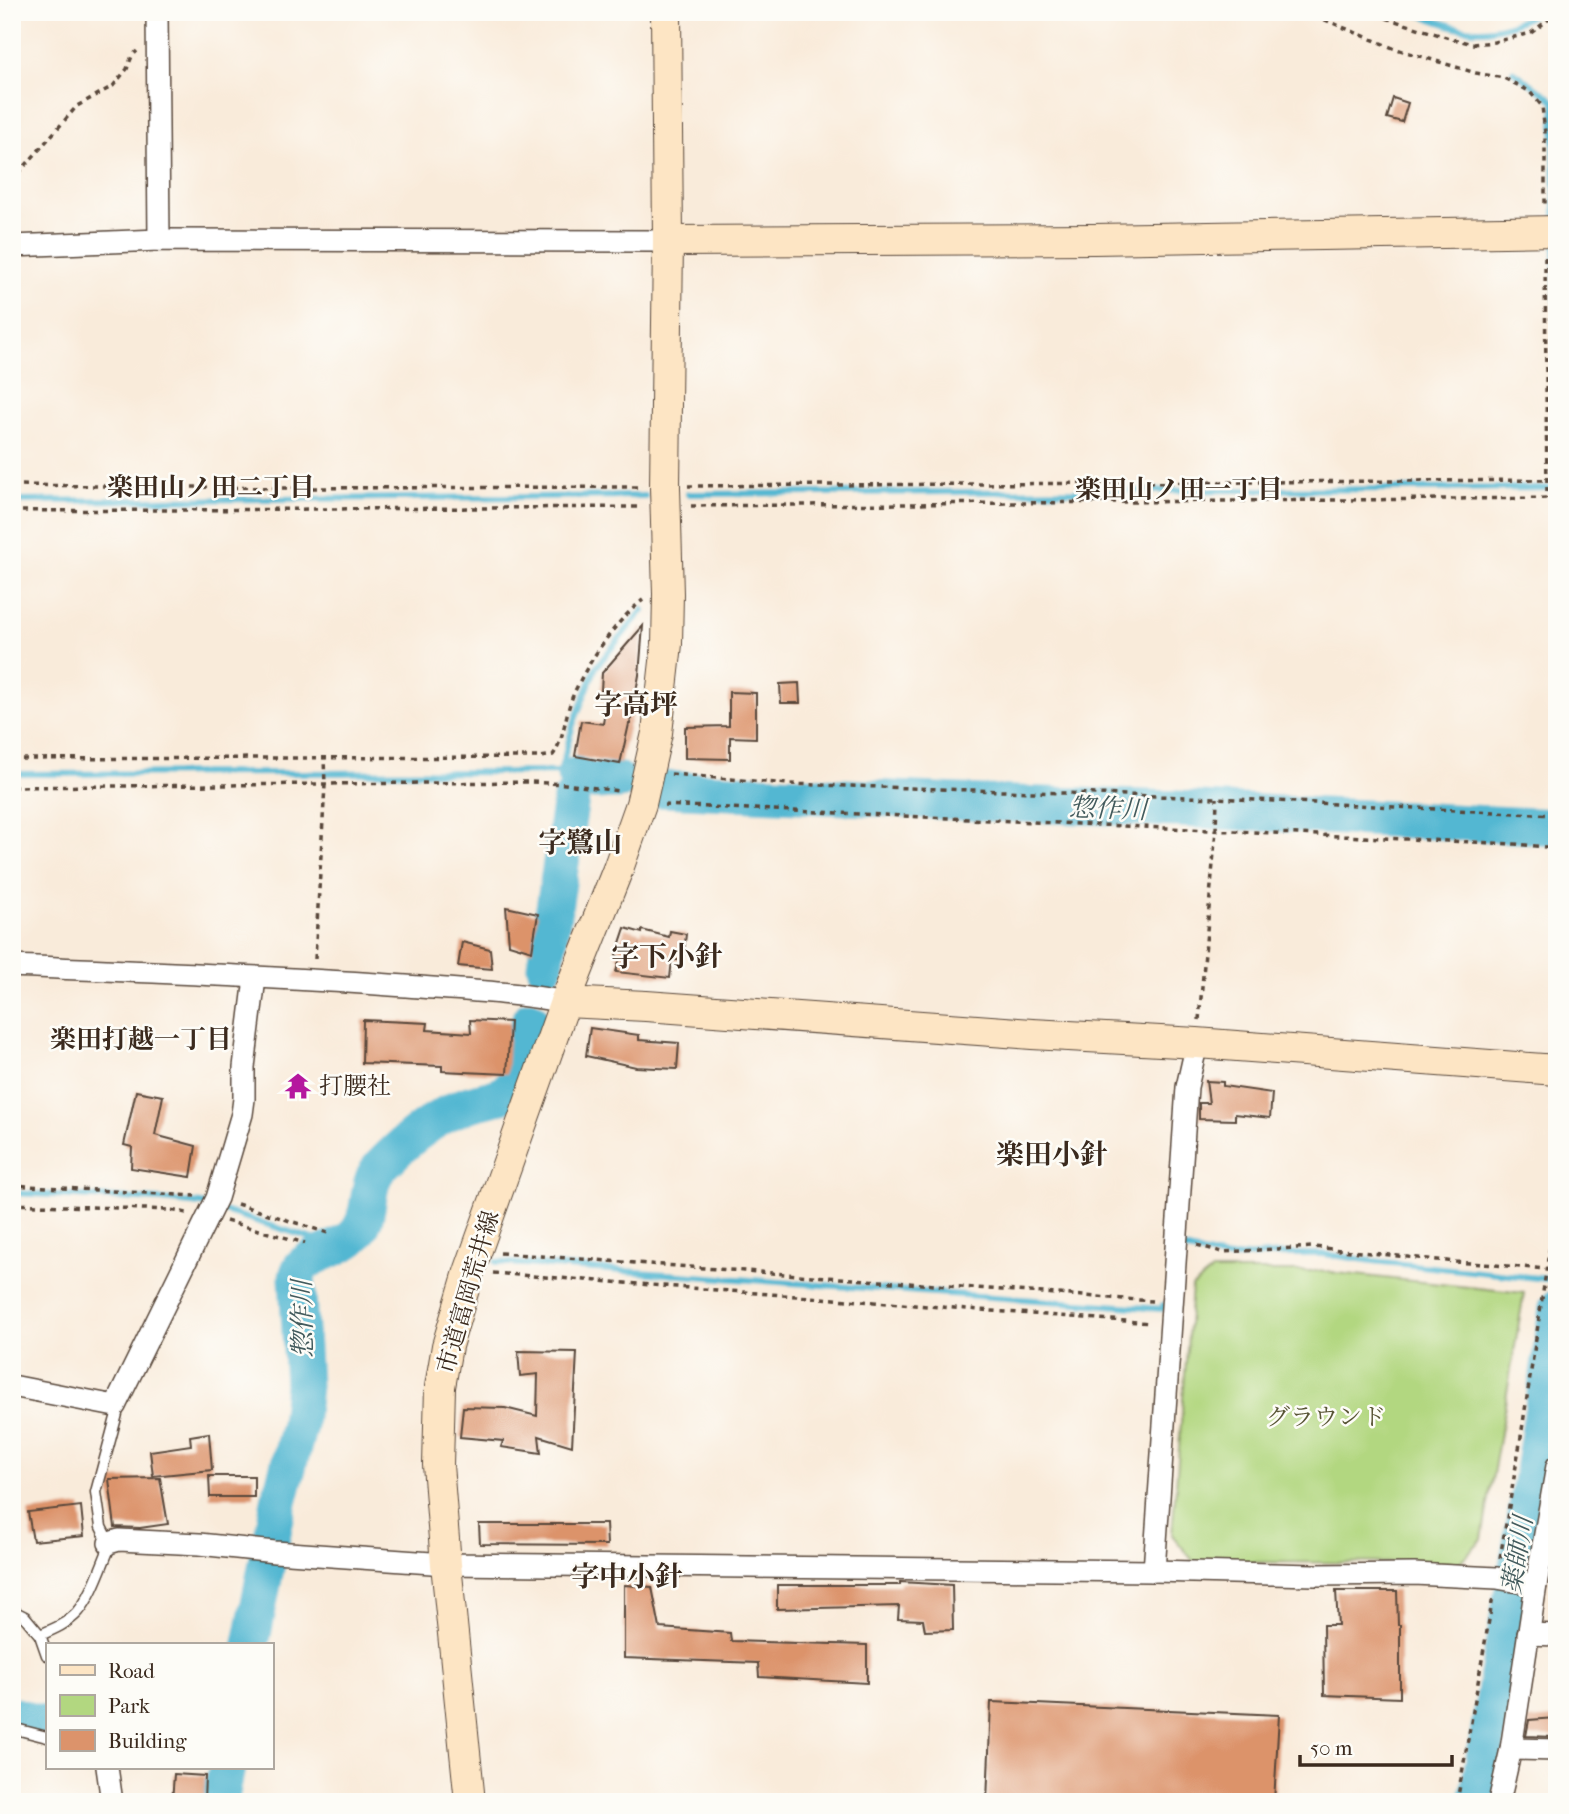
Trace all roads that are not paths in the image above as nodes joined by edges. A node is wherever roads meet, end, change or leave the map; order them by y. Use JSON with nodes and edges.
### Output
{"nodes":[{"id":1,"x":157,"y":12,"type":"edge"},
{"id":2,"x":666,"y":12,"type":"edge"},
{"id":3,"x":1551,"y":231,"type":"edge"},
{"id":4,"x":159,"y":240,"type":"junction"},
{"id":5,"x":668,"y":241,"type":"junction"},
{"id":6,"x":12,"y":246,"type":"edge"},
{"id":7,"x":12,"y":966,"type":"edge"},
{"id":8,"x":255,"y":978,"type":"junction"},
{"id":9,"x":565,"y":1002,"type":"junction"},
{"id":10,"x":1197,"y":1043,"type":"junction"},
{"id":11,"x":1557,"y":1070,"type":"edge"},
{"id":12,"x":12,"y":1386,"type":"edge"},
{"id":13,"x":114,"y":1406,"type":"junction"},
{"id":14,"x":1557,"y":1466,"type":"edge"},
{"id":15,"x":1554,"y":1508,"type":"edge"},
{"id":16,"x":109,"y":1543,"type":"junction"},
{"id":17,"x":446,"y":1564,"type":"junction"},
{"id":18,"x":1154,"y":1571,"type":"junction"},
{"id":19,"x":1531,"y":1584,"type":"junction"},
{"id":20,"x":12,"y":1614,"type":"edge"},
{"id":21,"x":1528,"y":1634,"type":"junction"},
{"id":22,"x":40,"y":1635,"type":"junction"},
{"id":23,"x":1557,"y":1635,"type":"edge"},
{"id":24,"x":46,"y":1653,"type":"edge"},
{"id":25,"x":12,"y":1728,"type":"edge"},
{"id":26,"x":46,"y":1737,"type":"edge"},
{"id":27,"x":1511,"y":1749,"type":"junction"},
{"id":28,"x":1557,"y":1750,"type":"edge"},
{"id":29,"x":107,"y":1769,"type":"edge"},
{"id":30,"x":112,"y":1802,"type":"edge"},
{"id":31,"x":470,"y":1802,"type":"edge"},
{"id":32,"x":1499,"y":1802,"type":"edge"}],
"edges":[{"from":1,"to":4,"type":"street"},
{"from":2,"to":5,"type":"street","name":"市道富岡荒井線"},
{"from":3,"to":5,"type":"street"},
{"from":4,"to":5,"type":"street"},
{"from":4,"to":6,"type":"street"},
{"from":5,"to":9,"type":"street","name":"市道富岡荒井線"},
{"from":7,"to":8,"type":"street"},
{"from":8,"to":9,"type":"street"},
{"from":8,"to":13,"type":"street"},
{"from":9,"to":10,"type":"street"},
{"from":9,"to":17,"type":"street","name":"市道富岡荒井線"},
{"from":10,"to":11,"type":"street"},
{"from":10,"to":18,"type":"street"},
{"from":12,"to":13,"type":"street"},
{"from":13,"to":16,"type":"lane"},
{"from":14,"to":15,"type":"street"},
{"from":15,"to":19,"type":"street"},
{"from":16,"to":17,"type":"street"},
{"from":16,"to":22,"type":"lane"},
{"from":17,"to":18,"type":"street"},
{"from":17,"to":31,"type":"street","name":"市道富岡荒井線"},
{"from":18,"to":19,"type":"street"},
{"from":19,"to":21,"type":"street"},
{"from":20,"to":22,"type":"lane"},
{"from":21,"to":23,"type":"street"},
{"from":21,"to":27,"type":"street"},
{"from":22,"to":24,"type":"lane"},
{"from":25,"to":26,"type":"lane"},
{"from":27,"to":28,"type":"street"},
{"from":27,"to":32,"type":"street"},
{"from":29,"to":30,"type":"street"}]}
